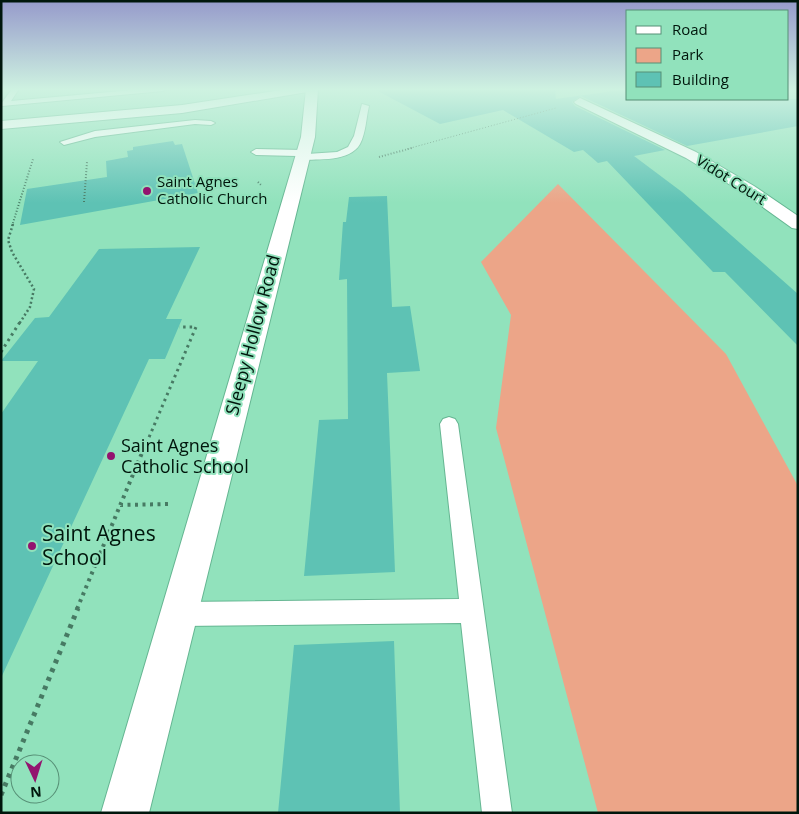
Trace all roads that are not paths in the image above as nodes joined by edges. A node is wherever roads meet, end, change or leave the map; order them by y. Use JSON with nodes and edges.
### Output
{"nodes":[{"id":1,"x":153,"y":127,"type":"edge"},
{"id":2,"x":309,"y":127,"type":"edge"},
{"id":3,"x":359,"y":127,"type":"edge"},
{"id":4,"x":632,"y":127,"type":"edge"},
{"id":5,"x":64,"y":142,"type":"dead end"},
{"id":6,"x":256,"y":152,"type":"dead end"},
{"id":7,"x":302,"y":155,"type":"junction"},
{"id":8,"x":798,"y":224,"type":"edge"},
{"id":9,"x":449,"y":424,"type":"dead end"},
{"id":10,"x":472,"y":611,"type":"junction"},
{"id":11,"x":179,"y":614,"type":"junction"},
{"id":12,"x":125,"y":813,"type":"edge"},
{"id":13,"x":498,"y":813,"type":"edge"}],
"edges":[{"from":1,"to":5,"type":"lane"},
{"from":2,"to":7,"type":"main road","name":"Sleepy Hollow Road"},
{"from":3,"to":7,"type":"lane"},
{"from":4,"to":8,"type":"main road","name":"Vidot Court"},
{"from":6,"to":7,"type":"lane"},
{"from":7,"to":11,"type":"main road","name":"Sleepy Hollow Road"},
{"from":9,"to":10,"type":"lane"},
{"from":10,"to":11,"type":"lane"},
{"from":10,"to":13,"type":"lane"},
{"from":11,"to":12,"type":"main road","name":"Sleepy Hollow Road"}]}
